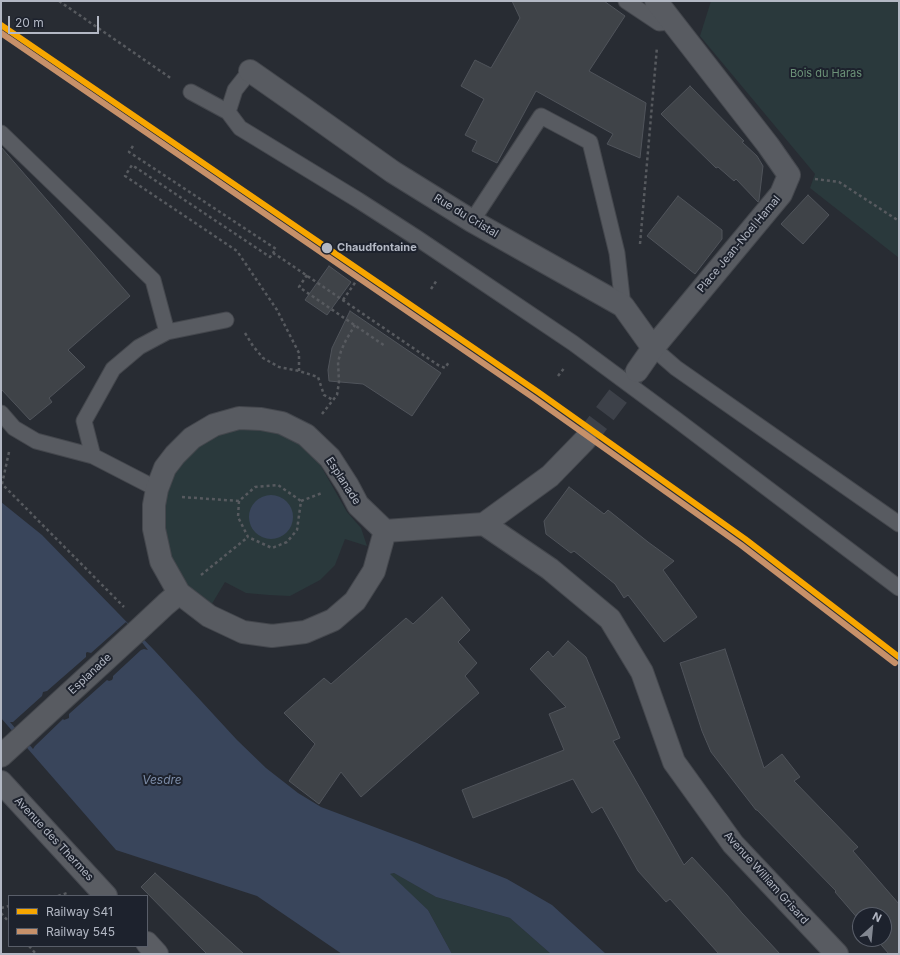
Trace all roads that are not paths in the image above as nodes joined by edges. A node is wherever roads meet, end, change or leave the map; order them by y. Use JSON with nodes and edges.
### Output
{"nodes":[{"id":1,"x":626,"y":1,"type":"edge"},
{"id":2,"x":656,"y":1,"type":"edge"},
{"id":3,"x":666,"y":23,"type":"junction"},
{"id":4,"x":250,"y":71,"type":"joint"},
{"id":5,"x":191,"y":92,"type":"road end"},
{"id":6,"x":228,"y":112,"type":"junction"},
{"id":7,"x":1,"y":133,"type":"edge"},
{"id":8,"x":472,"y":221,"type":"junction"},
{"id":9,"x":623,"y":306,"type":"junction"},
{"id":10,"x":226,"y":320,"type":"road end"},
{"id":11,"x":167,"y":332,"type":"junction"},
{"id":12,"x":653,"y":348,"type":"junction"},
{"id":13,"x":637,"y":371,"type":"tunnel mouth"},
{"id":14,"x":1,"y":413,"type":"edge"},
{"id":15,"x":585,"y":440,"type":"tunnel mouth"},
{"id":16,"x":93,"y":456,"type":"junction"},
{"id":17,"x":157,"y":489,"type":"junction"},
{"id":18,"x":484,"y":524,"type":"junction"},
{"id":19,"x":899,"y":524,"type":"edge"},
{"id":20,"x":385,"y":532,"type":"junction"},
{"id":21,"x":899,"y":588,"type":"edge"},
{"id":22,"x":179,"y":593,"type":"junction"},
{"id":23,"x":1,"y":756,"type":"edge"},
{"id":24,"x":1,"y":782,"type":"edge"},
{"id":25,"x":105,"y":895,"type":"edge"},
{"id":26,"x":148,"y":944,"type":"edge"},
{"id":27,"x":157,"y":954,"type":"edge"},
{"id":28,"x":837,"y":954,"type":"edge"}],
"edges":[{"from":1,"to":3,"type":"lane"},
{"from":2,"to":3,"type":"street"},
{"from":3,"to":12,"type":"street","name":"Place Jean-Noel Hamal"},
{"from":4,"to":6,"type":"lane"},
{"from":4,"to":8,"type":"street","name":"Rue du Cristal"},
{"from":5,"to":6,"type":"lane"},
{"from":6,"to":21,"type":"lane"},
{"from":7,"to":11,"type":"lane"},
{"from":8,"to":9,"type":"street","name":"Rue du Cristal"},
{"from":8,"to":9,"type":"lane"},
{"from":9,"to":12,"type":"street","name":"Rue du Cristal"},
{"from":10,"to":11,"type":"lane"},
{"from":11,"to":16,"type":"lane"},
{"from":12,"to":13,"type":"street"},
{"from":12,"to":19,"type":"lane"},
{"from":14,"to":16,"type":"lane"},
{"from":15,"to":18,"type":"street"},
{"from":16,"to":17,"type":"lane"},
{"from":17,"to":20,"type":"street","name":"Esplanade"},
{"from":17,"to":22,"type":"street","name":"Esplanade"},
{"from":18,"to":20,"type":"street"},
{"from":18,"to":28,"type":"street","name":"Avenue William Grisard"},
{"from":20,"to":22,"type":"street","name":"Esplanade"},
{"from":22,"to":23,"type":"street","name":"Esplanade"},
{"from":24,"to":25,"type":"main road","name":"Avenue des Thermes"},
{"from":26,"to":27,"type":"main road"}]}
